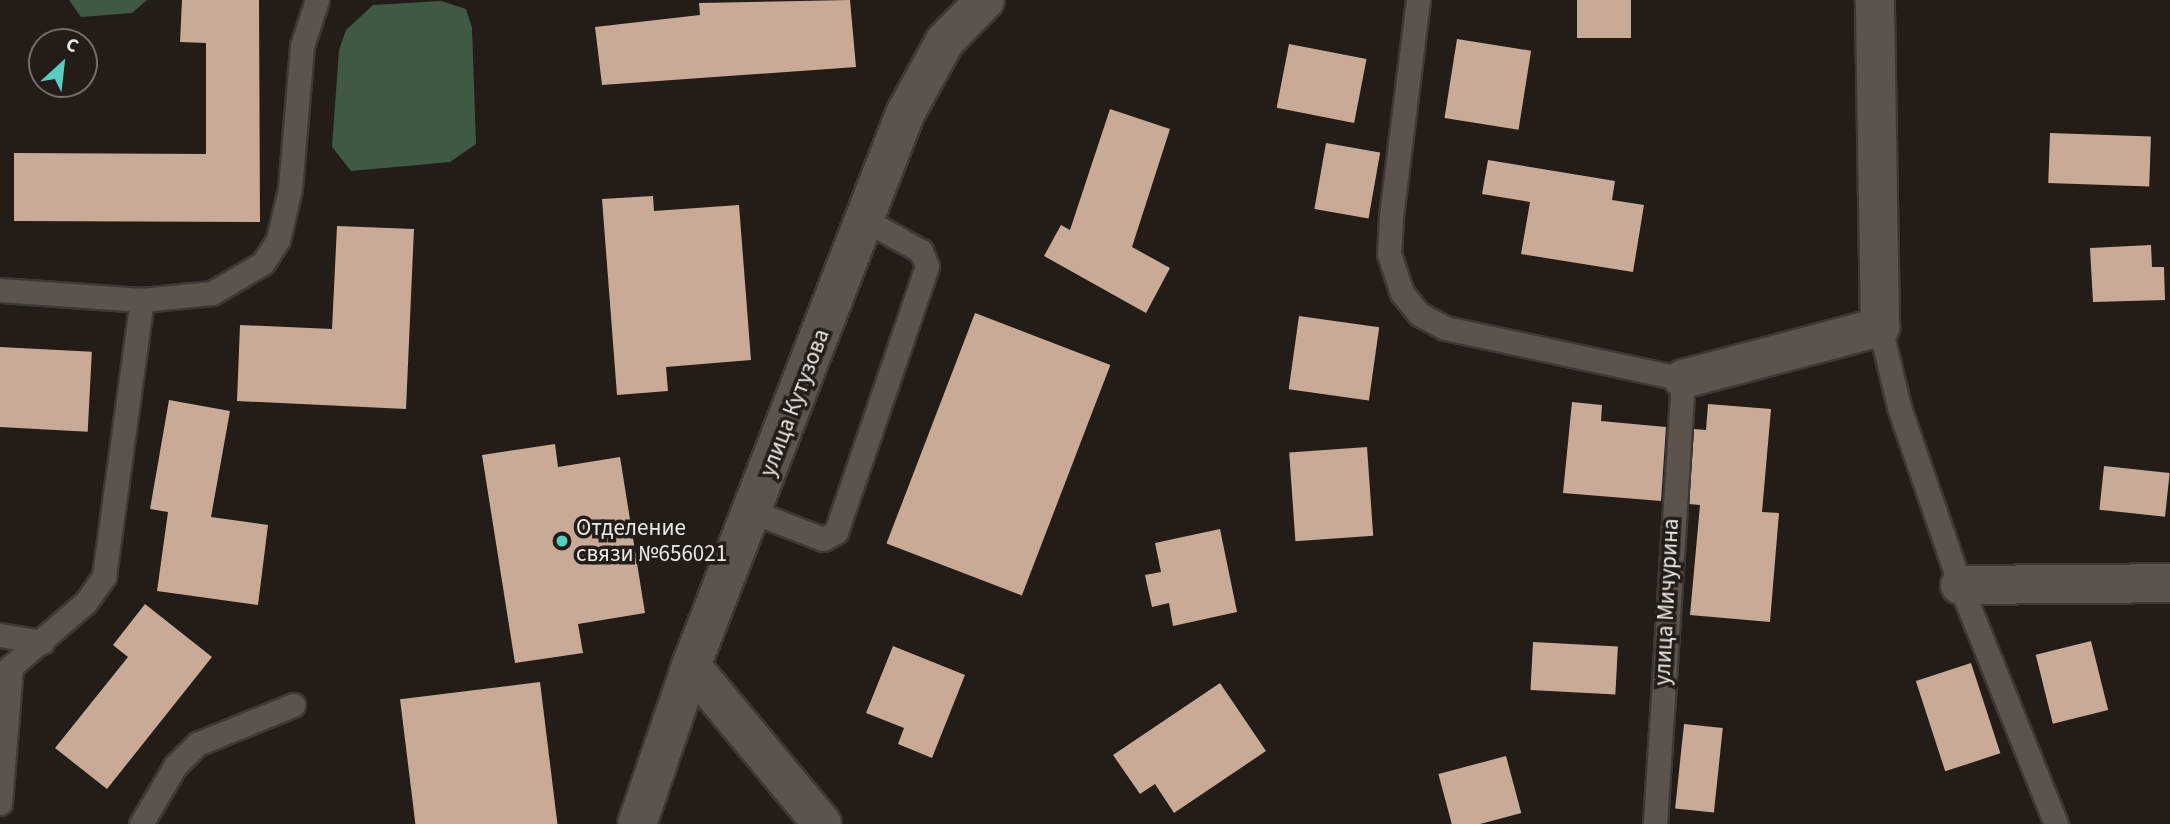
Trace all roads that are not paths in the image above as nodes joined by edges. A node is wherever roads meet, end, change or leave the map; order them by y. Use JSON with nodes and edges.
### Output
{"nodes":[{"id":1,"x":317,"y":0,"type":"edge"},
{"id":2,"x":985,"y":0,"type":"edge"},
{"id":3,"x":1418,"y":0,"type":"edge"},
{"id":4,"x":1875,"y":0,"type":"edge"},
{"id":5,"x":865,"y":220,"type":"junction"},
{"id":6,"x":0,"y":290,"type":"edge"},
{"id":7,"x":142,"y":300,"type":"junction"},
{"id":8,"x":1880,"y":327,"type":"junction"},
{"id":9,"x":1683,"y":379,"type":"junction"},
{"id":10,"x":753,"y":512,"type":"junction"},
{"id":11,"x":2170,"y":583,"type":"edge"},
{"id":12,"x":1960,"y":585,"type":"junction"},
{"id":13,"x":0,"y":635,"type":"edge"},
{"id":14,"x":42,"y":642,"type":"junction"},
{"id":15,"x":691,"y":666,"type":"junction"},
{"id":16,"x":5,"y":671,"type":"edge"},
{"id":17,"x":293,"y":705,"type":"dead end"},
{"id":18,"x":0,"y":803,"type":"edge"},
{"id":19,"x":0,"y":818,"type":"edge"},
{"id":20,"x":1,"y":824,"type":"edge"},
{"id":21,"x":141,"y":824,"type":"edge"},
{"id":22,"x":637,"y":824,"type":"edge"},
{"id":23,"x":822,"y":824,"type":"edge"},
{"id":24,"x":1655,"y":824,"type":"edge"},
{"id":25,"x":2056,"y":824,"type":"edge"}],
"edges":[{"from":1,"to":7,"type":"lane"},
{"from":2,"to":5,"type":"street","name":"улица Кутузова"},
{"from":3,"to":9,"type":"lane"},
{"from":4,"to":8,"type":"street"},
{"from":5,"to":10,"type":"street","name":"улица Кутузова"},
{"from":5,"to":10,"type":"lane"},
{"from":6,"to":7,"type":"lane"},
{"from":7,"to":14,"type":"lane"},
{"from":8,"to":9,"type":"street"},
{"from":8,"to":12,"type":"lane"},
{"from":9,"to":24,"type":"lane","name":"улица Мичурина"},
{"from":10,"to":15,"type":"street","name":"улица Кутузова"},
{"from":11,"to":12,"type":"street"},
{"from":12,"to":25,"type":"lane"},
{"from":13,"to":14,"type":"lane"},
{"from":14,"to":16,"type":"lane"},
{"from":15,"to":22,"type":"street","name":"улица Кутузова"},
{"from":15,"to":23,"type":"street"},
{"from":16,"to":18,"type":"lane"},
{"from":17,"to":21,"type":"lane"},
{"from":19,"to":20,"type":"lane"}]}
